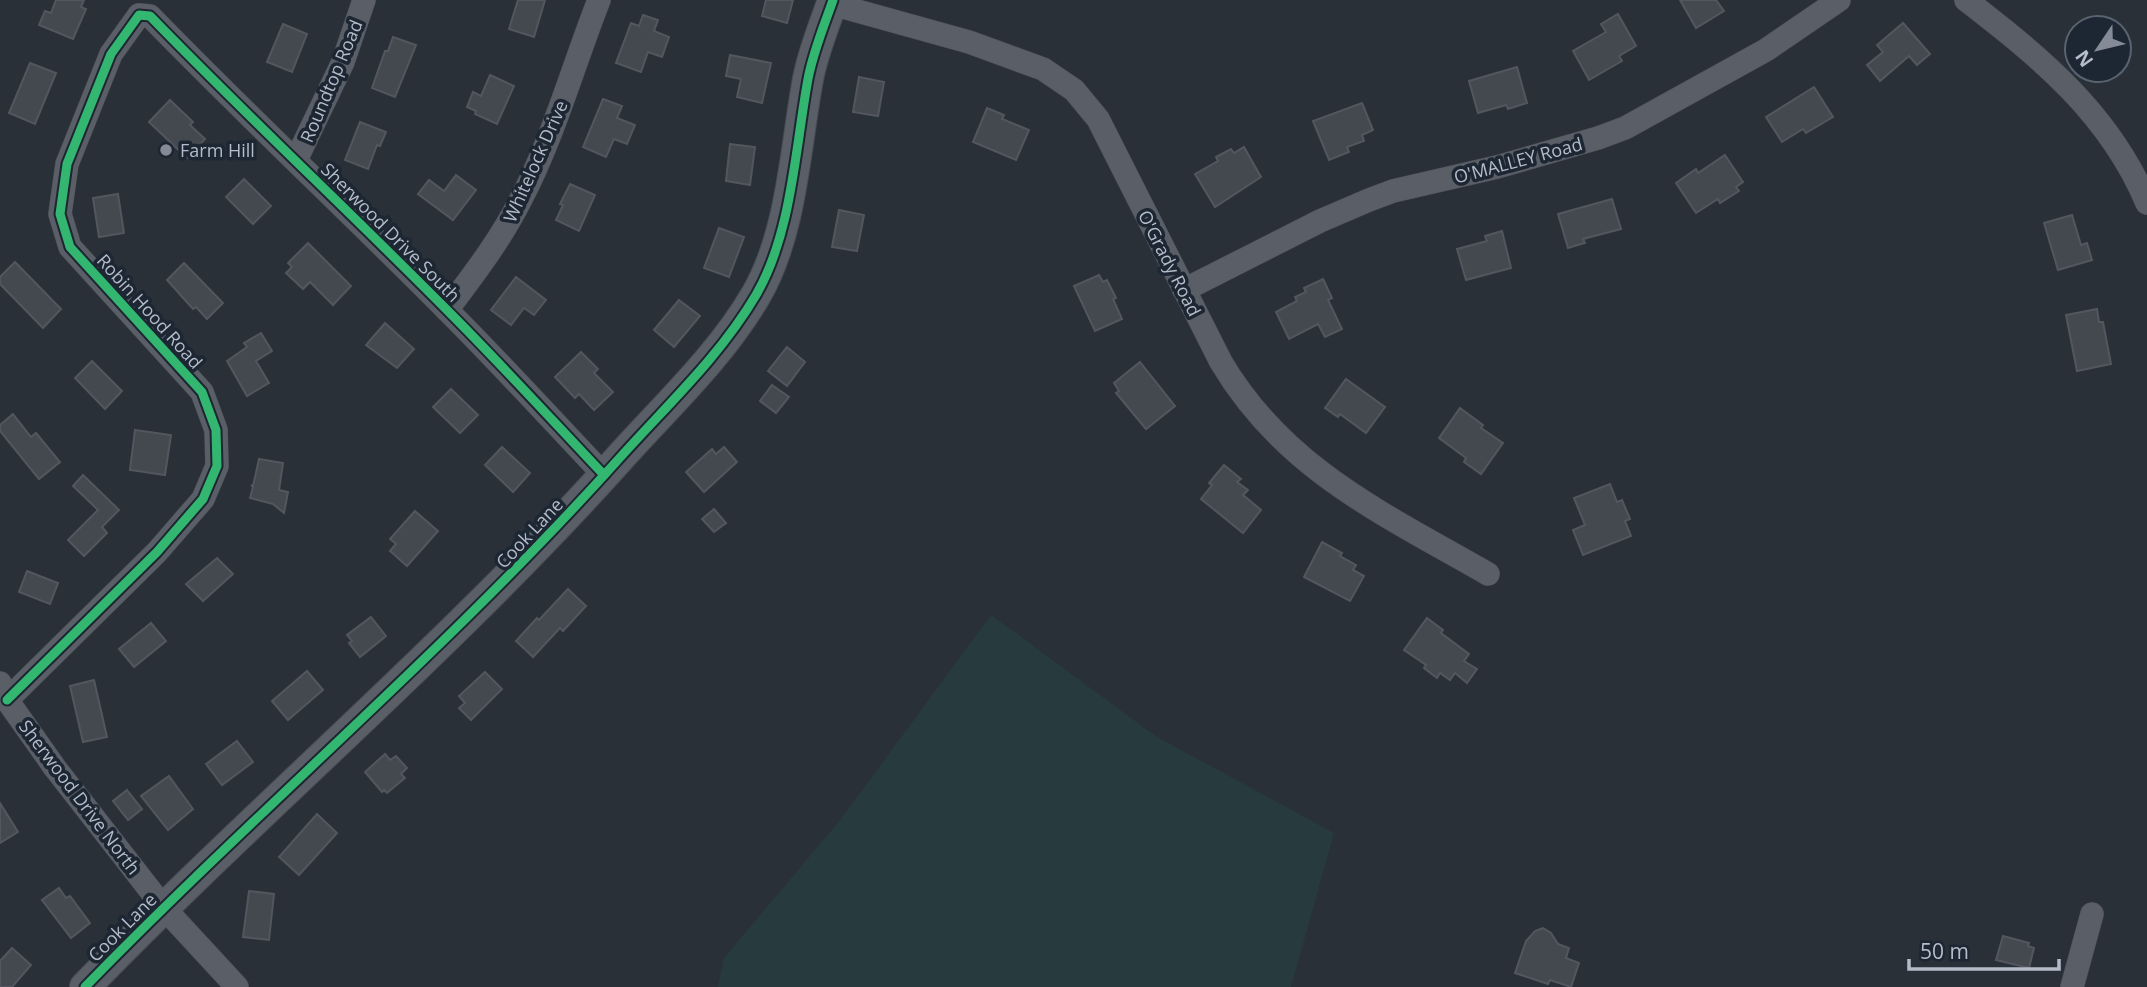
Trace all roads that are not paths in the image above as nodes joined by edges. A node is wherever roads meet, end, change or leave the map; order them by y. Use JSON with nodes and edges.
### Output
{"nodes":[{"id":1,"x":364,"y":0,"type":"edge"},
{"id":2,"x":599,"y":0,"type":"edge"},
{"id":3,"x":1839,"y":0,"type":"edge"},
{"id":4,"x":1966,"y":0,"type":"edge"},
{"id":5,"x":832,"y":2,"type":"edge"},
{"id":6,"x":150,"y":16,"type":"joint"},
{"id":7,"x":296,"y":160,"type":"junction"},
{"id":8,"x":2147,"y":203,"type":"edge"},
{"id":9,"x":1184,"y":290,"type":"junction"},
{"id":10,"x":447,"y":310,"type":"junction"},
{"id":11,"x":604,"y":475,"type":"junction"},
{"id":12,"x":1488,"y":574,"type":"dead end"},
{"id":13,"x":4,"y":692,"type":"edge"},
{"id":14,"x":164,"y":908,"type":"junction"},
{"id":15,"x":2092,"y":914,"type":"dead end"},
{"id":16,"x":85,"y":987,"type":"edge"},
{"id":17,"x":237,"y":987,"type":"edge"},
{"id":18,"x":2072,"y":987,"type":"edge"}],
"edges":[{"from":1,"to":7,"type":"street","name":"Roundtop Road"},
{"from":2,"to":10,"type":"street","name":"Whitelock Drive"},
{"from":3,"to":9,"type":"street","name":"O'MALLEY Road"},
{"from":4,"to":8,"type":"street"},
{"from":5,"to":9,"type":"street","name":"O'Grady Road"},
{"from":5,"to":11,"type":"street","name":"Cook Lane"},
{"from":6,"to":7,"type":"street","name":"Sherwood Drive South"},
{"from":6,"to":13,"type":"street","name":"Robin Hood Road"},
{"from":7,"to":10,"type":"street","name":"Sherwood Drive South"},
{"from":9,"to":12,"type":"street","name":"O'Grady Road"},
{"from":10,"to":11,"type":"street","name":"Sherwood Drive South"},
{"from":11,"to":14,"type":"street","name":"Cook Lane"},
{"from":13,"to":14,"type":"street","name":"Sherwood Drive North"},
{"from":14,"to":16,"type":"street","name":"Cook Lane"},
{"from":14,"to":17,"type":"street","name":"Sherwood Drive North"},
{"from":15,"to":18,"type":"street"}]}
